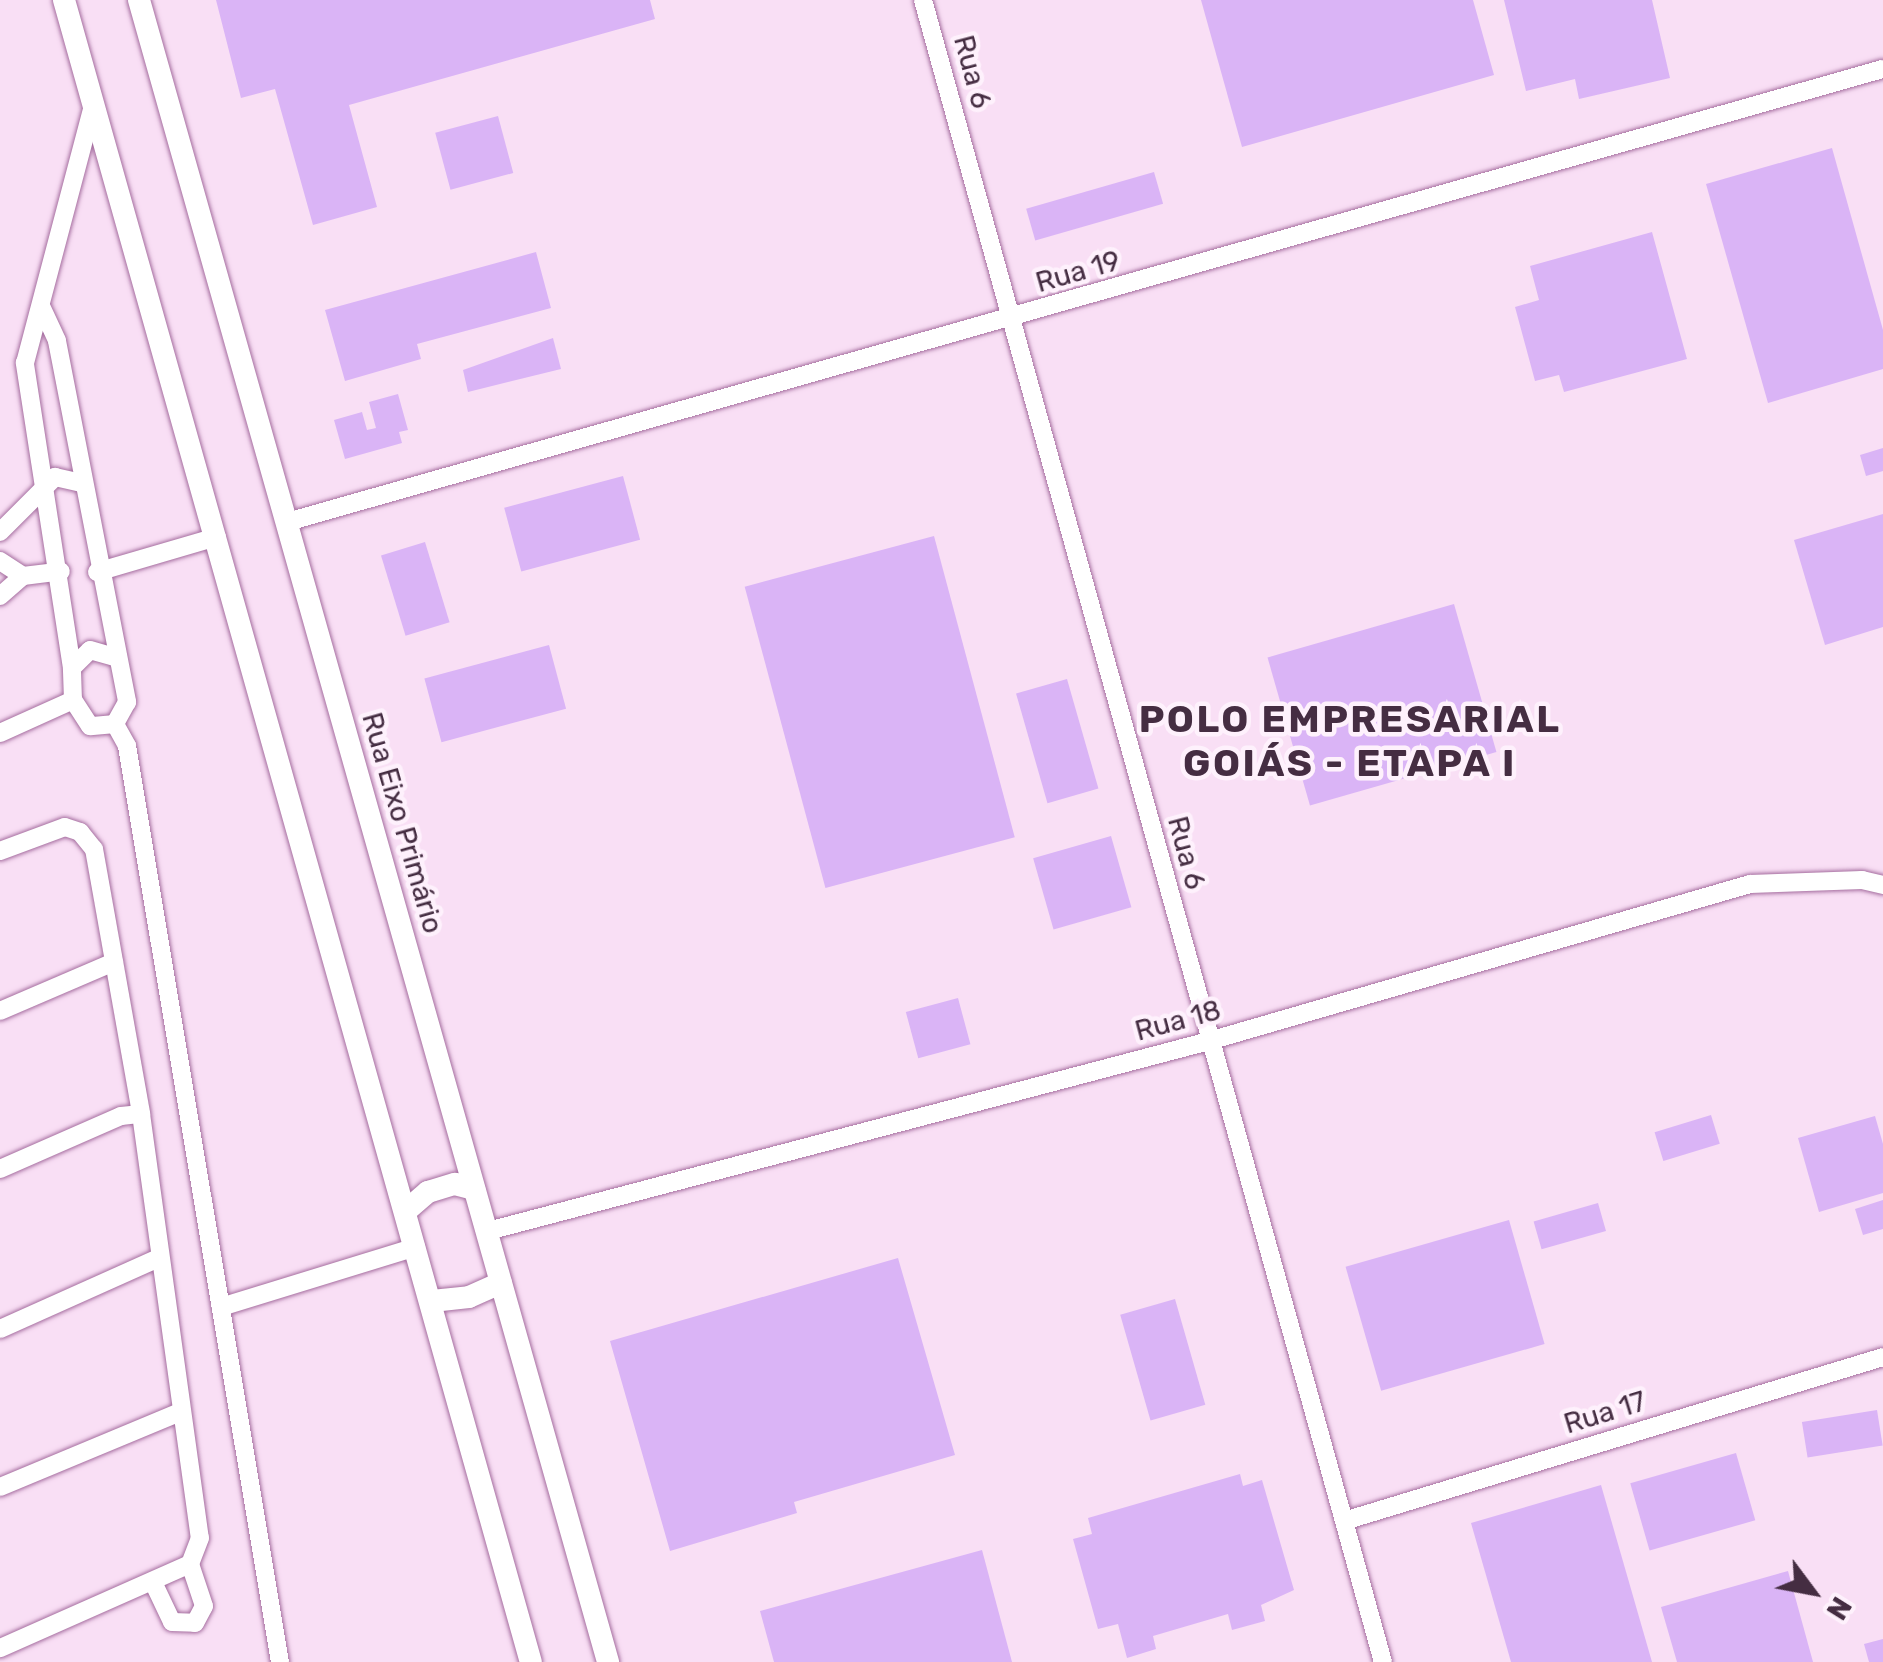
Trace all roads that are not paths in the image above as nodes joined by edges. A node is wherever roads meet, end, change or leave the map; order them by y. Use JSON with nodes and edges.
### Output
{"nodes":[{"id":1,"x":64,"y":0,"type":"edge"},
{"id":2,"x":138,"y":0,"type":"edge"},
{"id":3,"x":923,"y":0,"type":"edge"},
{"id":4,"x":1883,"y":69,"type":"edge"},
{"id":5,"x":93,"y":105,"type":"junction"},
{"id":6,"x":41,"y":306,"type":"junction"},
{"id":7,"x":1011,"y":320,"type":"junction"},
{"id":8,"x":80,"y":483,"type":"junction"},
{"id":9,"x":43,"y":494,"type":"junction"},
{"id":10,"x":287,"y":522,"type":"junction"},
{"id":11,"x":0,"y":532,"type":"edge"},
{"id":12,"x":217,"y":537,"type":"junction"},
{"id":13,"x":0,"y":560,"type":"edge"},
{"id":14,"x":61,"y":570,"type":"junction"},
{"id":15,"x":98,"y":572,"type":"junction"},
{"id":16,"x":23,"y":576,"type":"junction"},
{"id":17,"x":0,"y":596,"type":"edge"},
{"id":18,"x":114,"y":657,"type":"junction"},
{"id":19,"x":72,"y":668,"type":"junction"},
{"id":20,"x":72,"y":700,"type":"junction"},
{"id":21,"x":116,"y":724,"type":"junction"},
{"id":22,"x":0,"y":733,"type":"edge"},
{"id":23,"x":0,"y":850,"type":"edge"},
{"id":24,"x":1883,"y":885,"type":"edge"},
{"id":25,"x":114,"y":962,"type":"junction"},
{"id":26,"x":0,"y":1011,"type":"edge"},
{"id":27,"x":1210,"y":1041,"type":"junction"},
{"id":28,"x":141,"y":1114,"type":"junction"},
{"id":29,"x":0,"y":1169,"type":"edge"},
{"id":30,"x":474,"y":1189,"type":"junction"},
{"id":31,"x":407,"y":1210,"type":"junction"},
{"id":32,"x":488,"y":1232,"type":"junction"},
{"id":33,"x":416,"y":1246,"type":"junction"},
{"id":34,"x":159,"y":1258,"type":"junction"},
{"id":35,"x":501,"y":1283,"type":"junction"},
{"id":36,"x":432,"y":1301,"type":"junction"},
{"id":37,"x":221,"y":1307,"type":"junction"},
{"id":38,"x":0,"y":1329,"type":"edge"},
{"id":39,"x":1883,"y":1357,"type":"edge"},
{"id":40,"x":178,"y":1413,"type":"junction"},
{"id":41,"x":0,"y":1486,"type":"edge"},
{"id":42,"x":1344,"y":1520,"type":"junction"},
{"id":43,"x":190,"y":1564,"type":"junction"},
{"id":44,"x":153,"y":1582,"type":"junction"},
{"id":45,"x":0,"y":1648,"type":"edge"},
{"id":46,"x":280,"y":1662,"type":"edge"},
{"id":47,"x":531,"y":1662,"type":"edge"},
{"id":48,"x":608,"y":1662,"type":"edge"},
{"id":49,"x":1384,"y":1662,"type":"edge"}],
"edges":[{"from":1,"to":5,"type":"street"},
{"from":2,"to":10,"type":"street","name":"Rua Eixo Primário"},
{"from":3,"to":7,"type":"street","name":"Rua 6"},
{"from":4,"to":7,"type":"street","name":"Rua 19"},
{"from":5,"to":6,"type":"street"},
{"from":5,"to":12,"type":"street"},
{"from":6,"to":8,"type":"street"},
{"from":6,"to":9,"type":"street"},
{"from":7,"to":10,"type":"street","name":"Rua 19"},
{"from":7,"to":27,"type":"street","name":"Rua 6"},
{"from":8,"to":9,"type":"street"},
{"from":8,"to":15,"type":"street"},
{"from":9,"to":11,"type":"street"},
{"from":9,"to":14,"type":"street"},
{"from":10,"to":30,"type":"street","name":"Rua Eixo Primário"},
{"from":12,"to":15,"type":"street"},
{"from":12,"to":31,"type":"street"},
{"from":13,"to":16,"type":"street"},
{"from":14,"to":16,"type":"street"},
{"from":14,"to":19,"type":"street"},
{"from":15,"to":18,"type":"street"},
{"from":16,"to":17,"type":"street"},
{"from":18,"to":19,"type":"street"},
{"from":18,"to":21,"type":"street"},
{"from":19,"to":20,"type":"street"},
{"from":20,"to":21,"type":"street"},
{"from":20,"to":22,"type":"street"},
{"from":21,"to":37,"type":"street"},
{"from":23,"to":25,"type":"street"},
{"from":24,"to":27,"type":"street","name":"Rua 18"},
{"from":25,"to":26,"type":"street"},
{"from":25,"to":28,"type":"street"},
{"from":27,"to":32,"type":"street","name":"Rua 18"},
{"from":27,"to":42,"type":"street","name":"Rua 6"},
{"from":28,"to":29,"type":"street"},
{"from":28,"to":34,"type":"street"},
{"from":30,"to":31,"type":"street"},
{"from":30,"to":32,"type":"street","name":"Rua Eixo Primário"},
{"from":31,"to":33,"type":"street"},
{"from":32,"to":35,"type":"street","name":"Rua Eixo Primário"},
{"from":33,"to":36,"type":"street"},
{"from":33,"to":37,"type":"street"},
{"from":34,"to":38,"type":"street"},
{"from":34,"to":40,"type":"street"},
{"from":35,"to":36,"type":"street"},
{"from":35,"to":48,"type":"street","name":"Rua Eixo Primário"},
{"from":36,"to":47,"type":"street"},
{"from":37,"to":46,"type":"street"},
{"from":39,"to":42,"type":"street","name":"Rua 17"},
{"from":40,"to":41,"type":"street"},
{"from":40,"to":43,"type":"street"},
{"from":42,"to":49,"type":"street","name":"Rua 6"},
{"from":43,"to":44,"type":"street"},
{"from":43,"to":44,"type":"street"},
{"from":44,"to":45,"type":"street"}]}
